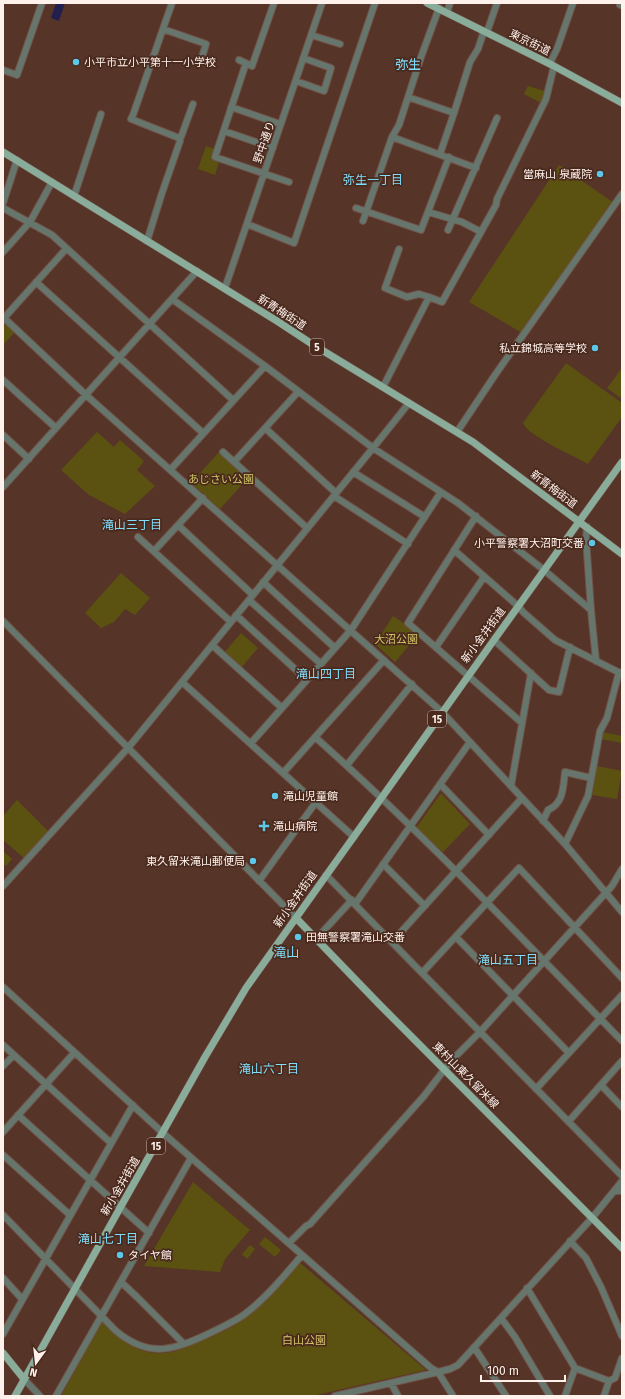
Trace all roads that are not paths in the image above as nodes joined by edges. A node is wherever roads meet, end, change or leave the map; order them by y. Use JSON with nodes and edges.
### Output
{"nodes":[{"id":1,"x":42,"y":3,"type":"edge"},
{"id":2,"x":172,"y":3,"type":"edge"},
{"id":3,"x":274,"y":3,"type":"edge"},
{"id":4,"x":322,"y":3,"type":"edge"},
{"id":5,"x":375,"y":3,"type":"edge"},
{"id":6,"x":427,"y":3,"type":"edge"},
{"id":7,"x":450,"y":3,"type":"edge"},
{"id":8,"x":497,"y":3,"type":"edge"},
{"id":9,"x":573,"y":3,"type":"edge"},
{"id":10,"x":439,"y":8,"type":"junction"},
{"id":11,"x":447,"y":12,"type":"junction"},
{"id":12,"x":163,"y":29,"type":"junction"},
{"id":13,"x":485,"y":31,"type":"junction"},
{"id":14,"x":311,"y":35,"type":"junction"},
{"id":15,"x":340,"y":44,"type":"dead end"},
{"id":16,"x":202,"y":57,"type":"dead end"},
{"id":17,"x":303,"y":58,"type":"junction"},
{"id":18,"x":239,"y":60,"type":"dead end"},
{"id":19,"x":246,"y":63,"type":"junction"},
{"id":20,"x":552,"y":65,"type":"junction"},
{"id":21,"x":3,"y":70,"type":"edge"},
{"id":22,"x":296,"y":80,"type":"junction"},
{"id":23,"x":408,"y":97,"type":"junction"},
{"id":24,"x":622,"y":103,"type":"edge"},
{"id":25,"x":193,"y":104,"type":"dead end"},
{"id":26,"x":231,"y":108,"type":"junction"},
{"id":27,"x":454,"y":113,"type":"junction"},
{"id":28,"x":101,"y":114,"type":"dead end"},
{"id":29,"x":497,"y":118,"type":"dead end"},
{"id":30,"x":280,"y":124,"type":"junction"},
{"id":31,"x":224,"y":131,"type":"junction"},
{"id":32,"x":392,"y":137,"type":"junction"},
{"id":33,"x":179,"y":138,"type":"junction"},
{"id":34,"x":272,"y":148,"type":"junction"},
{"id":35,"x":3,"y":152,"type":"edge"},
{"id":36,"x":440,"y":154,"type":"junction"},
{"id":37,"x":449,"y":157,"type":"junction"},
{"id":38,"x":17,"y":160,"type":"junction"},
{"id":39,"x":476,"y":168,"type":"junction"},
{"id":40,"x":264,"y":174,"type":"junction"},
{"id":41,"x":52,"y":182,"type":"junction"},
{"id":42,"x":289,"y":182,"type":"dead end"},
{"id":43,"x":622,"y":194,"type":"edge"},
{"id":44,"x":74,"y":196,"type":"junction"},
{"id":45,"x":3,"y":203,"type":"edge"},
{"id":46,"x":3,"y":208,"type":"edge"},
{"id":47,"x":356,"y":208,"type":"dead end"},
{"id":48,"x":428,"y":212,"type":"junction"},
{"id":49,"x":366,"y":213,"type":"junction"},
{"id":50,"x":452,"y":220,"type":"junction"},
{"id":51,"x":363,"y":221,"type":"dead end"},
{"id":52,"x":30,"y":222,"type":"junction"},
{"id":53,"x":247,"y":224,"type":"junction"},
{"id":54,"x":448,"y":230,"type":"dead end"},
{"id":55,"x":481,"y":232,"type":"junction"},
{"id":56,"x":147,"y":241,"type":"junction"},
{"id":57,"x":66,"y":249,"type":"junction"},
{"id":58,"x":398,"y":249,"type":"dead end"},
{"id":59,"x":3,"y":252,"type":"edge"},
{"id":60,"x":197,"y":271,"type":"junction"},
{"id":61,"x":36,"y":282,"type":"junction"},
{"id":62,"x":225,"y":288,"type":"junction"},
{"id":63,"x":429,"y":297,"type":"junction"},
{"id":64,"x":172,"y":299,"type":"junction"},
{"id":65,"x":4,"y":318,"type":"edge"},
{"id":66,"x":149,"y":324,"type":"junction"},
{"id":67,"x":119,"y":358,"type":"junction"},
{"id":68,"x":265,"y":366,"type":"junction"},
{"id":69,"x":3,"y":380,"type":"edge"},
{"id":70,"x":383,"y":387,"type":"junction"},
{"id":71,"x":298,"y":392,"type":"junction"},
{"id":72,"x":86,"y":395,"type":"junction"},
{"id":73,"x":233,"y":400,"type":"junction"},
{"id":74,"x":409,"y":403,"type":"junction"},
{"id":75,"x":56,"y":428,"type":"junction"},
{"id":76,"x":265,"y":428,"type":"junction"},
{"id":77,"x":457,"y":432,"type":"junction"},
{"id":78,"x":203,"y":433,"type":"junction"},
{"id":79,"x":3,"y":435,"type":"edge"},
{"id":80,"x":373,"y":448,"type":"junction"},
{"id":81,"x":223,"y":452,"type":"dead end"},
{"id":82,"x":29,"y":459,"type":"junction"},
{"id":83,"x":234,"y":462,"type":"junction"},
{"id":84,"x":622,"y":462,"type":"edge"},
{"id":85,"x":171,"y":469,"type":"junction"},
{"id":86,"x":353,"y":472,"type":"junction"},
{"id":87,"x":3,"y":487,"type":"edge"},
{"id":88,"x":441,"y":492,"type":"junction"},
{"id":89,"x":335,"y":494,"type":"junction"},
{"id":90,"x":203,"y":498,"type":"junction"},
{"id":91,"x":476,"y":516,"type":"junction"},
{"id":92,"x":425,"y":518,"type":"junction"},
{"id":93,"x":579,"y":522,"type":"junction"},
{"id":94,"x":179,"y":526,"type":"junction"},
{"id":95,"x":587,"y":527,"type":"junction"},
{"id":96,"x":307,"y":528,"type":"junction"},
{"id":97,"x":138,"y":537,"type":"dead end"},
{"id":98,"x":408,"y":544,"type":"junction"},
{"id":99,"x":454,"y":550,"type":"junction"},
{"id":100,"x":154,"y":551,"type":"junction"},
{"id":101,"x":622,"y":554,"type":"edge"},
{"id":102,"x":277,"y":564,"type":"junction"},
{"id":103,"x":544,"y":570,"type":"junction"},
{"id":104,"x":484,"y":577,"type":"junction"},
{"id":105,"x":263,"y":582,"type":"junction"},
{"id":106,"x":253,"y":594,"type":"junction"},
{"id":107,"x":248,"y":600,"type":"junction"},
{"id":108,"x":518,"y":606,"type":"junction"},
{"id":109,"x":591,"y":610,"type":"junction"},
{"id":110,"x":236,"y":615,"type":"junction"},
{"id":111,"x":3,"y":622,"type":"edge"},
{"id":112,"x":231,"y":622,"type":"junction"},
{"id":113,"x":351,"y":630,"type":"junction"},
{"id":114,"x":494,"y":640,"type":"junction"},
{"id":115,"x":212,"y":645,"type":"junction"},
{"id":116,"x":436,"y":647,"type":"junction"},
{"id":117,"x":570,"y":647,"type":"junction"},
{"id":118,"x":336,"y":648,"type":"junction"},
{"id":119,"x":384,"y":660,"type":"junction"},
{"id":120,"x":596,"y":661,"type":"junction"},
{"id":121,"x":321,"y":664,"type":"junction"},
{"id":122,"x":531,"y":673,"type":"junction"},
{"id":123,"x":621,"y":673,"type":"edge"},
{"id":124,"x":468,"y":676,"type":"junction"},
{"id":125,"x":307,"y":680,"type":"junction"},
{"id":126,"x":182,"y":682,"type":"junction"},
{"id":127,"x":412,"y":684,"type":"junction"},
{"id":128,"x":282,"y":708,"type":"junction"},
{"id":129,"x":442,"y":712,"type":"junction"},
{"id":130,"x":522,"y":723,"type":"junction"},
{"id":131,"x":315,"y":737,"type":"junction"},
{"id":132,"x":470,"y":742,"type":"junction"},
{"id":133,"x":251,"y":743,"type":"junction"},
{"id":134,"x":128,"y":748,"type":"junction"},
{"id":135,"x":347,"y":765,"type":"junction"},
{"id":136,"x":283,"y":773,"type":"junction"},
{"id":137,"x":592,"y":778,"type":"junction"},
{"id":138,"x":440,"y":784,"type":"junction"},
{"id":139,"x":511,"y":786,"type":"junction"},
{"id":140,"x":381,"y":798,"type":"junction"},
{"id":141,"x":522,"y":798,"type":"junction"},
{"id":142,"x":316,"y":802,"type":"junction"},
{"id":143,"x":543,"y":821,"type":"junction"},
{"id":144,"x":410,"y":826,"type":"junction"},
{"id":145,"x":489,"y":835,"type":"junction"},
{"id":146,"x":354,"y":836,"type":"junction"},
{"id":147,"x":565,"y":844,"type":"junction"},
{"id":148,"x":383,"y":864,"type":"junction"},
{"id":149,"x":622,"y":869,"type":"edge"},
{"id":150,"x":456,"y":872,"type":"junction"},
{"id":151,"x":326,"y":875,"type":"junction"},
{"id":152,"x":259,"y":881,"type":"junction"},
{"id":153,"x":3,"y":886,"type":"edge"},
{"id":154,"x":606,"y":893,"type":"junction"},
{"id":155,"x":354,"y":902,"type":"junction"},
{"id":156,"x":486,"y":903,"type":"junction"},
{"id":157,"x":425,"y":906,"type":"junction"},
{"id":158,"x":622,"y":912,"type":"edge"},
{"id":159,"x":296,"y":918,"type":"junction"},
{"id":160,"x":574,"y":928,"type":"junction"},
{"id":161,"x":456,"y":938,"type":"junction"},
{"id":162,"x":316,"y":939,"type":"junction"},
{"id":163,"x":392,"y":942,"type":"junction"},
{"id":164,"x":544,"y":962,"type":"junction"},
{"id":165,"x":422,"y":973,"type":"junction"},
{"id":166,"x":622,"y":978,"type":"edge"},
{"id":167,"x":3,"y":987,"type":"edge"},
{"id":168,"x":622,"y":995,"type":"edge"},
{"id":169,"x":512,"y":996,"type":"junction"},
{"id":170,"x":600,"y":1019,"type":"junction"},
{"id":171,"x":480,"y":1032,"type":"junction"},
{"id":172,"x":622,"y":1041,"type":"edge"},
{"id":173,"x":3,"y":1045,"type":"edge"},
{"id":174,"x":74,"y":1052,"type":"junction"},
{"id":175,"x":569,"y":1053,"type":"junction"},
{"id":176,"x":14,"y":1055,"type":"junction"},
{"id":177,"x":622,"y":1061,"type":"edge"},
{"id":178,"x":3,"y":1066,"type":"edge"},
{"id":179,"x":444,"y":1069,"type":"junction"},
{"id":180,"x":46,"y":1084,"type":"junction"},
{"id":181,"x":600,"y":1085,"type":"junction"},
{"id":182,"x":536,"y":1089,"type":"junction"},
{"id":183,"x":133,"y":1105,"type":"junction"},
{"id":184,"x":622,"y":1107,"type":"edge"},
{"id":185,"x":18,"y":1115,"type":"junction"},
{"id":186,"x":569,"y":1122,"type":"junction"},
{"id":187,"x":3,"y":1132,"type":"edge"},
{"id":188,"x":163,"y":1133,"type":"junction"},
{"id":189,"x":111,"y":1143,"type":"junction"},
{"id":190,"x":3,"y":1155,"type":"edge"},
{"id":191,"x":191,"y":1158,"type":"junction"},
{"id":192,"x":622,"y":1176,"type":"edge"},
{"id":193,"x":90,"y":1180,"type":"junction"},
{"id":194,"x":622,"y":1181,"type":"edge"},
{"id":195,"x":614,"y":1191,"type":"junction"},
{"id":196,"x":622,"y":1191,"type":"edge"},
{"id":197,"x":120,"y":1208,"type":"junction"},
{"id":198,"x":3,"y":1215,"type":"edge"},
{"id":199,"x":70,"y":1215,"type":"junction"},
{"id":200,"x":592,"y":1218,"type":"junction"},
{"id":201,"x":149,"y":1232,"type":"junction"},
{"id":202,"x":570,"y":1241,"type":"junction"},
{"id":203,"x":289,"y":1243,"type":"junction"},
{"id":204,"x":622,"y":1248,"type":"edge"},
{"id":205,"x":302,"y":1255,"type":"junction"},
{"id":206,"x":46,"y":1258,"type":"junction"},
{"id":207,"x":3,"y":1278,"type":"edge"},
{"id":208,"x":121,"y":1282,"type":"junction"},
{"id":209,"x":75,"y":1288,"type":"junction"},
{"id":210,"x":527,"y":1288,"type":"junction"},
{"id":211,"x":22,"y":1300,"type":"junction"},
{"id":212,"x":102,"y":1315,"type":"junction"},
{"id":213,"x":501,"y":1318,"type":"junction"},
{"id":214,"x":3,"y":1334,"type":"edge"},
{"id":215,"x":622,"y":1336,"type":"edge"},
{"id":216,"x":184,"y":1344,"type":"junction"},
{"id":217,"x":474,"y":1347,"type":"junction"},
{"id":218,"x":3,"y":1353,"type":"edge"},
{"id":219,"x":622,"y":1358,"type":"edge"},
{"id":220,"x":575,"y":1368,"type":"junction"},
{"id":221,"x":438,"y":1372,"type":"junction"},
{"id":222,"x":24,"y":1379,"type":"junction"},
{"id":223,"x":609,"y":1381,"type":"junction"},
{"id":224,"x":391,"y":1383,"type":"junction"},
{"id":225,"x":347,"y":1395,"type":"edge"},
{"id":226,"x":15,"y":1396,"type":"edge"},
{"id":227,"x":40,"y":1396,"type":"edge"},
{"id":228,"x":56,"y":1396,"type":"edge"},
{"id":229,"x":335,"y":1396,"type":"edge"},
{"id":230,"x":398,"y":1396,"type":"edge"},
{"id":231,"x":453,"y":1396,"type":"edge"},
{"id":232,"x":506,"y":1396,"type":"edge"},
{"id":233,"x":550,"y":1396,"type":"edge"},
{"id":234,"x":565,"y":1396,"type":"edge"},
{"id":235,"x":604,"y":1396,"type":"edge"}],
"edges":[{"from":1,"to":21,"type":"street"},
{"from":2,"to":12,"type":"street"},
{"from":3,"to":19,"type":"street"},
{"from":4,"to":14,"type":"street","name":"野中通り"},
{"from":5,"to":53,"type":"street"},
{"from":6,"to":10,"type":"main road","name":"東京街道"},
{"from":7,"to":11,"type":"street"},
{"from":8,"to":13,"type":"street"},
{"from":9,"to":20,"type":"street"},
{"from":10,"to":11,"type":"main road","name":"東京街道"},
{"from":10,"to":23,"type":"street"},
{"from":11,"to":13,"type":"main road","name":"東京街道"},
{"from":12,"to":16,"type":"street"},
{"from":12,"to":33,"type":"street"},
{"from":13,"to":20,"type":"main road","name":"東京街道"},
{"from":13,"to":27,"type":"street"},
{"from":14,"to":15,"type":"street"},
{"from":14,"to":17,"type":"street","name":"野中通り"},
{"from":17,"to":22,"type":"street","name":"野中通り"},
{"from":17,"to":22,"type":"street"},
{"from":18,"to":19,"type":"street"},
{"from":19,"to":26,"type":"street"},
{"from":20,"to":24,"type":"main road","name":"東京街道"},
{"from":20,"to":55,"type":"street"},
{"from":22,"to":30,"type":"street","name":"野中通り"},
{"from":23,"to":27,"type":"street"},
{"from":23,"to":32,"type":"street"},
{"from":25,"to":33,"type":"street"},
{"from":26,"to":30,"type":"street"},
{"from":26,"to":31,"type":"street"},
{"from":27,"to":36,"type":"street"},
{"from":28,"to":44,"type":"street"},
{"from":29,"to":39,"type":"street"},
{"from":30,"to":34,"type":"street","name":"野中通り"},
{"from":31,"to":34,"type":"street"},
{"from":31,"to":40,"type":"street"},
{"from":32,"to":36,"type":"street"},
{"from":32,"to":49,"type":"street"},
{"from":33,"to":56,"type":"street"},
{"from":34,"to":40,"type":"street","name":"野中通り"},
{"from":35,"to":38,"type":"main road","name":"新青梅街道","number":"5"},
{"from":36,"to":37,"type":"street"},
{"from":37,"to":39,"type":"street"},
{"from":37,"to":48,"type":"street"},
{"from":38,"to":41,"type":"main road","name":"新青梅街道","number":"5"},
{"from":38,"to":45,"type":"street"},
{"from":39,"to":50,"type":"street"},
{"from":40,"to":42,"type":"street"},
{"from":40,"to":53,"type":"street","name":"野中通り"},
{"from":41,"to":44,"type":"main road","name":"新青梅街道","number":"5"},
{"from":41,"to":52,"type":"street"},
{"from":43,"to":77,"type":"street"},
{"from":44,"to":56,"type":"main road","name":"新青梅街道","number":"5"},
{"from":46,"to":52,"type":"street"},
{"from":47,"to":49,"type":"street"},
{"from":48,"to":49,"type":"street"},
{"from":48,"to":50,"type":"street"},
{"from":49,"to":51,"type":"street"},
{"from":50,"to":54,"type":"street"},
{"from":50,"to":55,"type":"street"},
{"from":52,"to":57,"type":"street"},
{"from":52,"to":59,"type":"street"},
{"from":53,"to":62,"type":"street","name":"野中通り"},
{"from":55,"to":63,"type":"street"},
{"from":56,"to":60,"type":"main road","name":"新青梅街道","number":"5"},
{"from":57,"to":61,"type":"street"},
{"from":57,"to":66,"type":"street"},
{"from":58,"to":63,"type":"street"},
{"from":60,"to":62,"type":"main road","name":"新青梅街道","number":"5"},
{"from":60,"to":64,"type":"street"},
{"from":61,"to":65,"type":"street"},
{"from":61,"to":67,"type":"street"},
{"from":62,"to":70,"type":"main road","name":"新青梅街道","number":"5"},
{"from":63,"to":70,"type":"street"},
{"from":64,"to":66,"type":"street"},
{"from":64,"to":68,"type":"street"},
{"from":65,"to":72,"type":"street"},
{"from":66,"to":67,"type":"street"},
{"from":66,"to":73,"type":"street"},
{"from":67,"to":72,"type":"street"},
{"from":67,"to":78,"type":"street"},
{"from":68,"to":71,"type":"street"},
{"from":68,"to":73,"type":"street"},
{"from":69,"to":75,"type":"street"},
{"from":70,"to":74,"type":"main road","name":"新青梅街道","number":"5"},
{"from":71,"to":76,"type":"street"},
{"from":71,"to":80,"type":"street"},
{"from":72,"to":75,"type":"street"},
{"from":72,"to":85,"type":"street"},
{"from":73,"to":78,"type":"street"},
{"from":74,"to":77,"type":"main road","name":"新青梅街道","number":"5"},
{"from":74,"to":80,"type":"street"},
{"from":75,"to":82,"type":"street"},
{"from":76,"to":83,"type":"street"},
{"from":76,"to":89,"type":"street"},
{"from":77,"to":93,"type":"main road","name":"新青梅街道","number":"5"},
{"from":78,"to":85,"type":"street"},
{"from":79,"to":82,"type":"street"},
{"from":80,"to":86,"type":"street"},
{"from":80,"to":88,"type":"street"},
{"from":81,"to":83,"type":"street"},
{"from":82,"to":87,"type":"street"},
{"from":83,"to":96,"type":"street"},
{"from":84,"to":93,"type":"main road","name":"新小金井街道"},
{"from":85,"to":90,"type":"street"},
{"from":86,"to":89,"type":"street"},
{"from":86,"to":92,"type":"street"},
{"from":88,"to":91,"type":"street"},
{"from":88,"to":92,"type":"street"},
{"from":89,"to":96,"type":"street"},
{"from":89,"to":98,"type":"street"},
{"from":90,"to":94,"type":"street"},
{"from":90,"to":102,"type":"street"},
{"from":91,"to":99,"type":"street"},
{"from":91,"to":103,"type":"street"},
{"from":92,"to":98,"type":"street"},
{"from":93,"to":95,"type":"main road","name":"新青梅街道","number":"5"},
{"from":93,"to":103,"type":"main road","name":"新小金井街道","number":"15"},
{"from":94,"to":100,"type":"street"},
{"from":94,"to":106,"type":"street"},
{"from":95,"to":101,"type":"main road","name":"新青梅街道","number":"5"},
{"from":95,"to":109,"type":"street"},
{"from":96,"to":102,"type":"street"},
{"from":97,"to":100,"type":"street"},
{"from":98,"to":113,"type":"street"},
{"from":99,"to":104,"type":"street"},
{"from":99,"to":116,"type":"street"},
{"from":100,"to":112,"type":"street"},
{"from":102,"to":105,"type":"street"},
{"from":102,"to":113,"type":"street"},
{"from":103,"to":108,"type":"main road","name":"新小金井街道","number":"15"},
{"from":103,"to":109,"type":"street"},
{"from":104,"to":108,"type":"street"},
{"from":104,"to":116,"type":"street"},
{"from":105,"to":106,"type":"street"},
{"from":105,"to":118,"type":"street"},
{"from":106,"to":107,"type":"street"},
{"from":107,"to":110,"type":"street"},
{"from":107,"to":121,"type":"street"},
{"from":108,"to":114,"type":"main road","name":"新小金井街道","number":"15"},
{"from":108,"to":117,"type":"street"},
{"from":109,"to":120,"type":"street"},
{"from":110,"to":112,"type":"street"},
{"from":110,"to":125,"type":"street"},
{"from":111,"to":134,"type":"street"},
{"from":112,"to":115,"type":"street"},
{"from":113,"to":118,"type":"street"},
{"from":113,"to":119,"type":"street"},
{"from":114,"to":122,"type":"street"},
{"from":114,"to":124,"type":"main road","name":"新小金井街道","number":"15"},
{"from":115,"to":126,"type":"street"},
{"from":115,"to":128,"type":"street"},
{"from":116,"to":124,"type":"street"},
{"from":117,"to":120,"type":"street"},
{"from":117,"to":122,"type":"street"},
{"from":118,"to":121,"type":"street"},
{"from":119,"to":127,"type":"street"},
{"from":119,"to":131,"type":"street"},
{"from":120,"to":123,"type":"street"},
{"from":121,"to":125,"type":"street"},
{"from":122,"to":130,"type":"street"},
{"from":123,"to":137,"type":"street"},
{"from":124,"to":129,"type":"main road","name":"新小金井街道","number":"15"},
{"from":124,"to":130,"type":"street"},
{"from":125,"to":128,"type":"street"},
{"from":126,"to":133,"type":"street"},
{"from":126,"to":134,"type":"street"},
{"from":127,"to":129,"type":"street"},
{"from":127,"to":135,"type":"street"},
{"from":128,"to":133,"type":"street"},
{"from":129,"to":132,"type":"street"},
{"from":129,"to":140,"type":"main road","name":"新小金井街道","number":"15"},
{"from":130,"to":139,"type":"street"},
{"from":131,"to":135,"type":"street"},
{"from":131,"to":136,"type":"street"},
{"from":132,"to":138,"type":"street"},
{"from":132,"to":139,"type":"street"},
{"from":133,"to":136,"type":"street"},
{"from":134,"to":152,"type":"street"},
{"from":134,"to":153,"type":"street"},
{"from":135,"to":140,"type":"street"},
{"from":136,"to":142,"type":"street"},
{"from":137,"to":143,"type":"street"},
{"from":137,"to":147,"type":"street"},
{"from":138,"to":144,"type":"street"},
{"from":138,"to":145,"type":"street"},
{"from":139,"to":141,"type":"street"},
{"from":140,"to":144,"type":"street"},
{"from":140,"to":146,"type":"main road","name":"新小金井街道","number":"15"},
{"from":141,"to":143,"type":"street"},
{"from":141,"to":145,"type":"street"},
{"from":142,"to":146,"type":"street"},
{"from":142,"to":152,"type":"street"},
{"from":143,"to":147,"type":"street"},
{"from":144,"to":148,"type":"street"},
{"from":144,"to":150,"type":"street"},
{"from":145,"to":150,"type":"street"},
{"from":146,"to":151,"type":"main road","name":"新小金井街道","number":"15"},
{"from":147,"to":154,"type":"street"},
{"from":148,"to":155,"type":"street"},
{"from":148,"to":157,"type":"street"},
{"from":149,"to":154,"type":"street"},
{"from":150,"to":156,"type":"street"},
{"from":150,"to":157,"type":"street"},
{"from":151,"to":155,"type":"street"},
{"from":151,"to":159,"type":"main road","name":"新小金井街道","number":"15"},
{"from":152,"to":159,"type":"street"},
{"from":154,"to":158,"type":"street"},
{"from":154,"to":160,"type":"street"},
{"from":155,"to":162,"type":"street"},
{"from":155,"to":163,"type":"street"},
{"from":156,"to":160,"type":"street"},
{"from":156,"to":161,"type":"street"},
{"from":156,"to":164,"type":"street"},
{"from":157,"to":163,"type":"street"},
{"from":159,"to":162,"type":"main road","name":"東村山東久留米線"},
{"from":159,"to":188,"type":"main road","name":"新小金井街道","number":"15"},
{"from":160,"to":164,"type":"street"},
{"from":160,"to":166,"type":"street"},
{"from":161,"to":165,"type":"street"},
{"from":161,"to":169,"type":"street"},
{"from":162,"to":179,"type":"main road","name":"東村山東久留米線"},
{"from":163,"to":165,"type":"street"},
{"from":164,"to":169,"type":"street"},
{"from":164,"to":170,"type":"street"},
{"from":165,"to":171,"type":"street"},
{"from":167,"to":174,"type":"street"},
{"from":168,"to":170,"type":"street"},
{"from":169,"to":171,"type":"street"},
{"from":169,"to":175,"type":"street"},
{"from":170,"to":172,"type":"street"},
{"from":170,"to":175,"type":"street"},
{"from":171,"to":179,"type":"street"},
{"from":171,"to":182,"type":"street"},
{"from":173,"to":176,"type":"street"},
{"from":174,"to":180,"type":"street"},
{"from":174,"to":183,"type":"street"},
{"from":175,"to":182,"type":"street"},
{"from":176,"to":178,"type":"street"},
{"from":176,"to":180,"type":"street"},
{"from":177,"to":181,"type":"street"},
{"from":179,"to":200,"type":"main road","name":"東村山東久留米線"},
{"from":179,"to":203,"type":"street"},
{"from":180,"to":185,"type":"street"},
{"from":180,"to":189,"type":"street"},
{"from":181,"to":184,"type":"street"},
{"from":181,"to":186,"type":"street"},
{"from":182,"to":186,"type":"street"},
{"from":183,"to":188,"type":"street"},
{"from":183,"to":189,"type":"street"},
{"from":185,"to":187,"type":"street"},
{"from":185,"to":193,"type":"street"},
{"from":186,"to":192,"type":"street"},
{"from":188,"to":191,"type":"street"},
{"from":188,"to":197,"type":"main road","name":"新小金井街道","number":"15"},
{"from":189,"to":193,"type":"street"},
{"from":190,"to":199,"type":"street"},
{"from":191,"to":201,"type":"street"},
{"from":191,"to":203,"type":"street"},
{"from":193,"to":197,"type":"street"},
{"from":193,"to":199,"type":"street"},
{"from":194,"to":195,"type":"street"},
{"from":195,"to":196,"type":"street"},
{"from":195,"to":200,"type":"street"},
{"from":197,"to":201,"type":"street"},
{"from":197,"to":209,"type":"main road","name":"新小金井街道","number":"15"},
{"from":198,"to":206,"type":"street"},
{"from":199,"to":206,"type":"street"},
{"from":200,"to":202,"type":"street"},
{"from":200,"to":204,"type":"main road","name":"東村山東久留米線"},
{"from":201,"to":208,"type":"street"},
{"from":202,"to":210,"type":"street"},
{"from":202,"to":215,"type":"street"},
{"from":203,"to":205,"type":"street"},
{"from":205,"to":216,"type":"street"},
{"from":205,"to":221,"type":"street"},
{"from":206,"to":209,"type":"street"},
{"from":206,"to":211,"type":"street"},
{"from":207,"to":211,"type":"street"},
{"from":208,"to":212,"type":"street"},
{"from":208,"to":216,"type":"street"},
{"from":209,"to":212,"type":"street"},
{"from":209,"to":222,"type":"main road","name":"新小金井街道","number":"15"},
{"from":210,"to":213,"type":"street"},
{"from":210,"to":220,"type":"street"},
{"from":211,"to":214,"type":"street"},
{"from":212,"to":216,"type":"street"},
{"from":212,"to":228,"type":"street"},
{"from":213,"to":217,"type":"street"},
{"from":213,"to":233,"type":"street"},
{"from":217,"to":221,"type":"street"},
{"from":217,"to":232,"type":"street"},
{"from":218,"to":222,"type":"main road"},
{"from":219,"to":223,"type":"street"},
{"from":220,"to":223,"type":"street"},
{"from":220,"to":234,"type":"street"},
{"from":221,"to":224,"type":"street"},
{"from":221,"to":231,"type":"street"},
{"from":222,"to":226,"type":"main road","name":"新小金井街道","number":"15"},
{"from":222,"to":227,"type":"street"},
{"from":223,"to":235,"type":"street"},
{"from":224,"to":225,"type":"street"},
{"from":224,"to":230,"type":"street"},
{"from":225,"to":229,"type":"street"}]}
